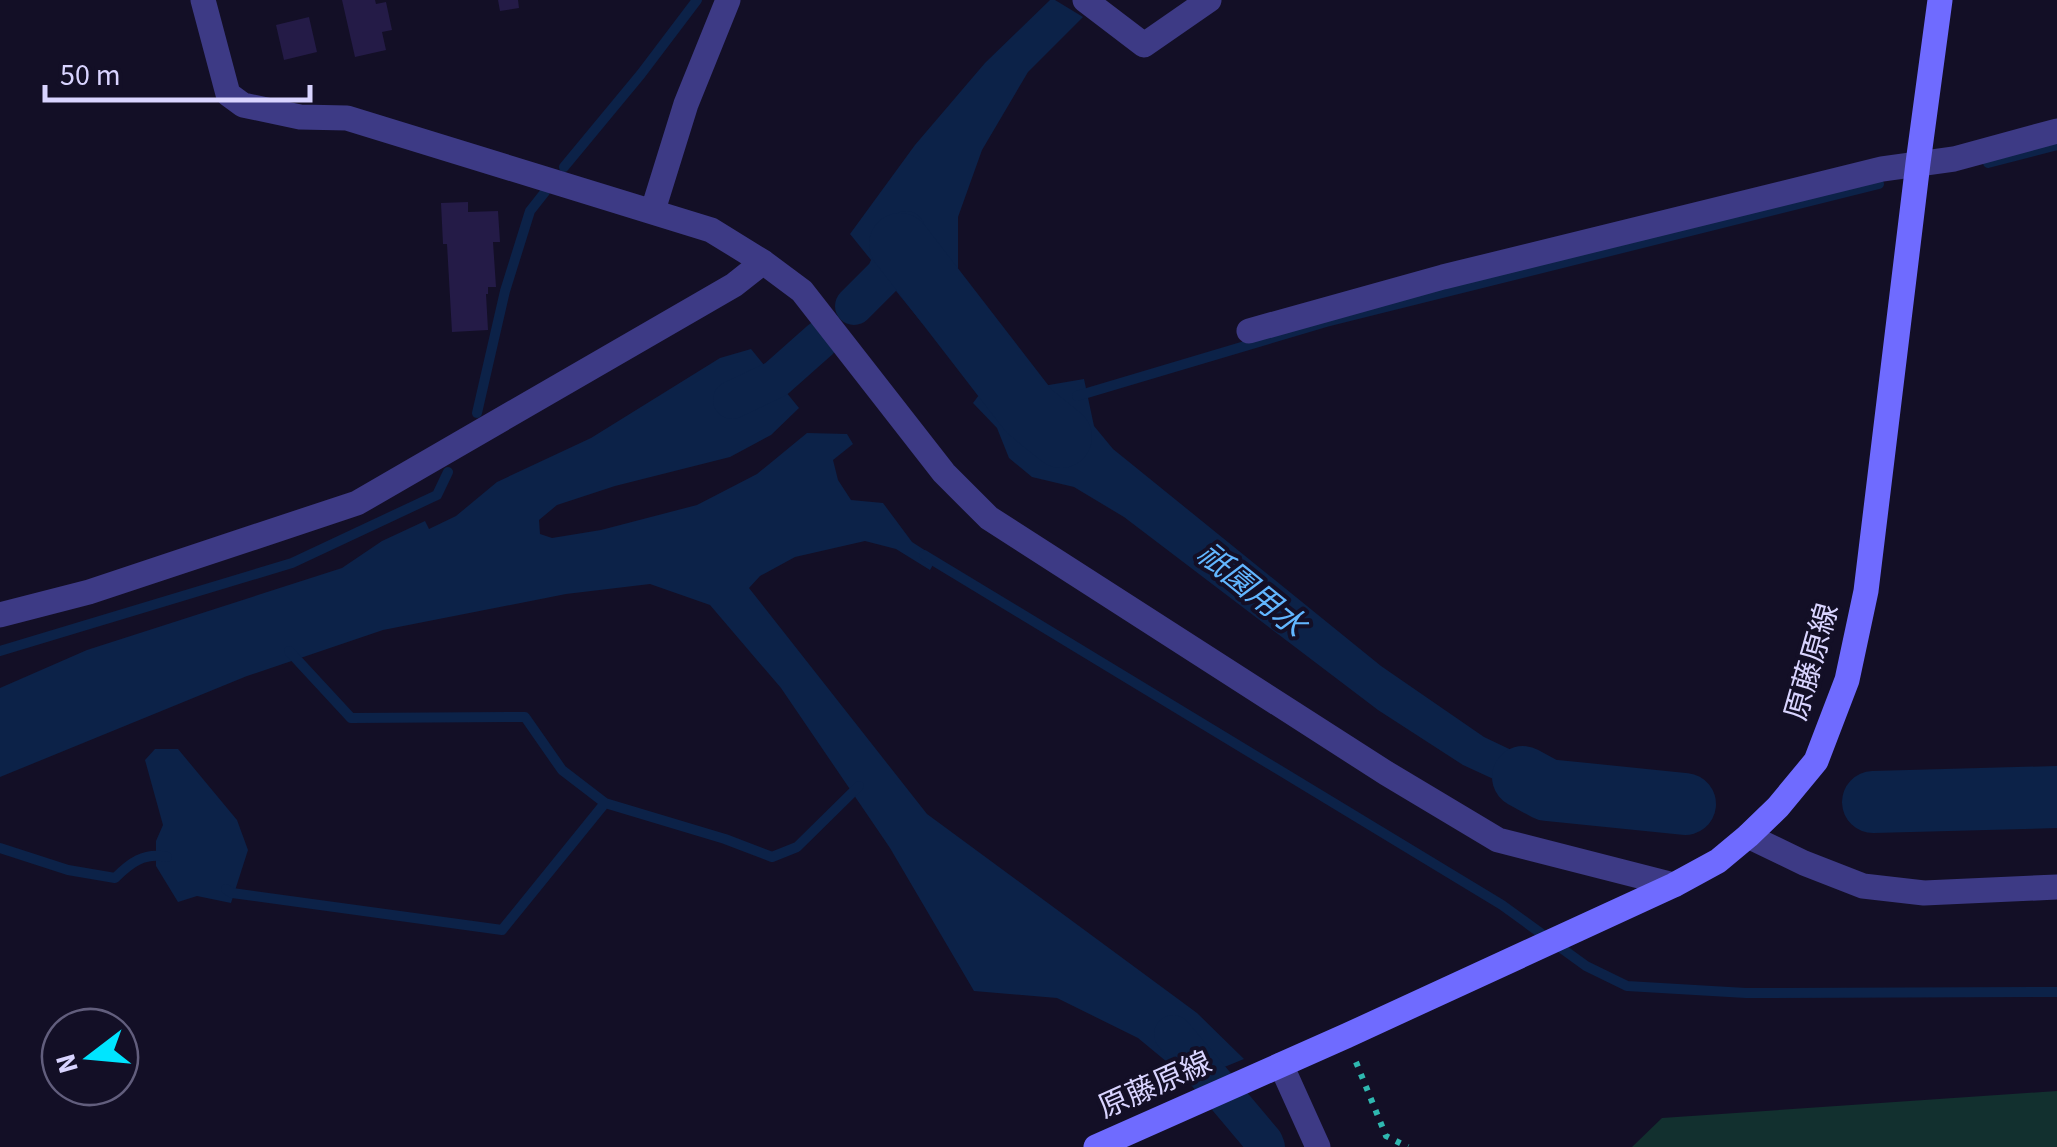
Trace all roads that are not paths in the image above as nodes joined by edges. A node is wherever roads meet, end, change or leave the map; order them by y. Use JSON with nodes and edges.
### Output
{"nodes":[{"id":1,"x":202,"y":0,"type":"edge"},
{"id":2,"x":728,"y":0,"type":"edge"},
{"id":3,"x":1209,"y":0,"type":"edge"},
{"id":4,"x":1940,"y":0,"type":"edge"},
{"id":5,"x":1091,"y":4,"type":"edge"},
{"id":6,"x":2057,"y":132,"type":"edge"},
{"id":7,"x":1918,"y":163,"type":"junction"},
{"id":8,"x":653,"y":210,"type":"junction"},
{"id":9,"x":763,"y":262,"type":"junction"},
{"id":10,"x":1249,"y":331,"type":"dead end"},
{"id":11,"x":0,"y":615,"type":"edge"},
{"id":12,"x":1748,"y":836,"type":"junction"},
{"id":13,"x":1674,"y":885,"type":"junction"},
{"id":14,"x":2057,"y":887,"type":"edge"},
{"id":15,"x":1281,"y":1065,"type":"junction"},
{"id":16,"x":1096,"y":1147,"type":"edge"},
{"id":17,"x":1318,"y":1147,"type":"edge"}],
"edges":[{"from":1,"to":8,"type":"street"},
{"from":2,"to":8,"type":"street"},
{"from":3,"to":5,"type":"street"},
{"from":4,"to":7,"type":"main road","name":"原藤原線"},
{"from":6,"to":7,"type":"street"},
{"from":7,"to":10,"type":"street"},
{"from":7,"to":12,"type":"main road","name":"原藤原線"},
{"from":8,"to":9,"type":"street"},
{"from":9,"to":11,"type":"street"},
{"from":9,"to":13,"type":"street"},
{"from":12,"to":13,"type":"main road","name":"原藤原線"},
{"from":12,"to":14,"type":"street"},
{"from":13,"to":15,"type":"main road","name":"原藤原線"},
{"from":15,"to":16,"type":"main road","name":"原藤原線"},
{"from":15,"to":17,"type":"street"}]}
